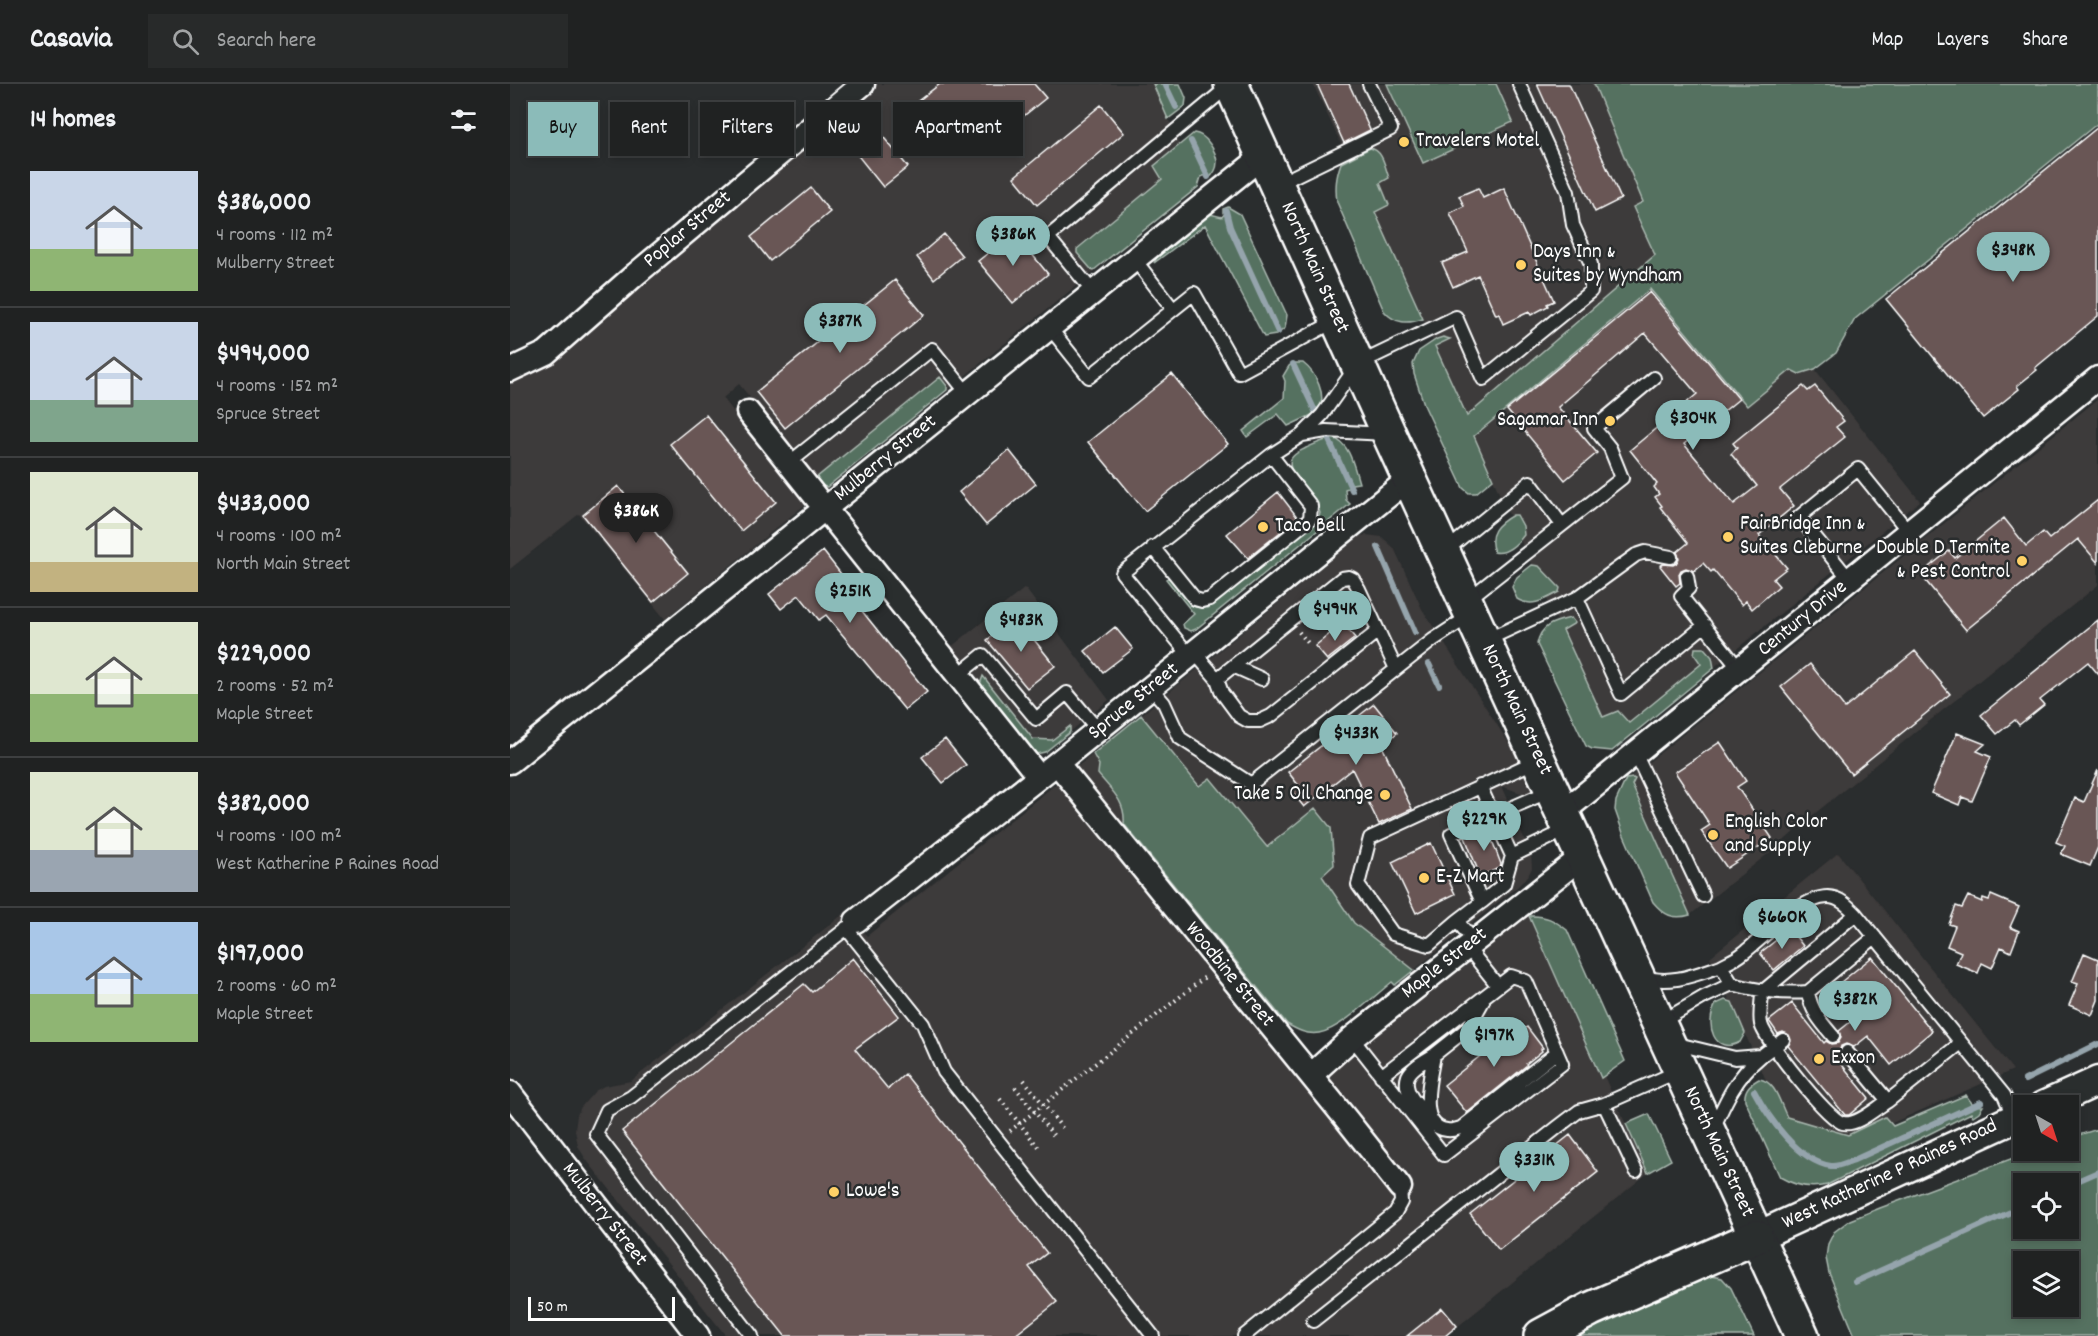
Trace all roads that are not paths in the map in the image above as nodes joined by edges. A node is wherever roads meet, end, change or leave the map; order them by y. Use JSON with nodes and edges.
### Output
{"nodes":[{"id":1,"x":863,"y":84,"type":"edge"},
{"id":2,"x":1231,"y":84,"type":"edge"},
{"id":3,"x":1369,"y":84,"type":"edge"},
{"id":4,"x":1519,"y":84,"type":"edge"},
{"id":5,"x":1270,"y":170,"type":"junction"},
{"id":6,"x":1135,"y":260,"type":"junction"},
{"id":7,"x":1094,"y":293,"type":"junction"},
{"id":8,"x":1173,"y":309,"type":"junction"},
{"id":9,"x":1338,"y":319,"type":"junction"},
{"id":10,"x":1050,"y":328,"type":"junction"},
{"id":11,"x":1358,"y":364,"type":"junction"},
{"id":12,"x":510,"y":370,"type":"edge"},
{"id":13,"x":1654,"y":378,"type":"dead end"},
{"id":14,"x":2098,"y":378,"type":"edge"},
{"id":15,"x":967,"y":393,"type":"junction"},
{"id":16,"x":748,"y":412,"type":"dead end"},
{"id":17,"x":1302,"y":435,"type":"junction"},
{"id":18,"x":1389,"y":435,"type":"junction"},
{"id":19,"x":1271,"y":455,"type":"junction"},
{"id":20,"x":789,"y":463,"type":"junction"},
{"id":21,"x":1409,"y":479,"type":"junction"},
{"id":22,"x":825,"y":509,"type":"junction"},
{"id":23,"x":1562,"y":525,"type":"junction"},
{"id":24,"x":1909,"y":532,"type":"junction"},
{"id":25,"x":1153,"y":547,"type":"junction"},
{"id":26,"x":1444,"y":553,"type":"junction"},
{"id":27,"x":1671,"y":557,"type":"dead end"},
{"id":28,"x":1687,"y":576,"type":"dead end"},
{"id":29,"x":1850,"y":580,"type":"junction"},
{"id":30,"x":1577,"y":598,"type":"junction"},
{"id":31,"x":1474,"y":619,"type":"junction"},
{"id":32,"x":1705,"y":625,"type":"junction"},
{"id":33,"x":1378,"y":631,"type":"junction"},
{"id":34,"x":1192,"y":654,"type":"junction"},
{"id":35,"x":1233,"y":666,"type":"junction"},
{"id":36,"x":1396,"y":669,"type":"junction"},
{"id":37,"x":1740,"y":670,"type":"junction"},
{"id":38,"x":957,"y":676,"type":"junction"},
{"id":39,"x":1217,"y":679,"type":"junction"},
{"id":40,"x":1262,"y":679,"type":"dead end"},
{"id":41,"x":1151,"y":688,"type":"junction"},
{"id":42,"x":1098,"y":730,"type":"junction"},
{"id":43,"x":1635,"y":753,"type":"junction"},
{"id":44,"x":1539,"y":759,"type":"junction"},
{"id":45,"x":510,"y":762,"type":"edge"},
{"id":46,"x":1057,"y":763,"type":"junction"},
{"id":47,"x":1039,"y":777,"type":"junction"},
{"id":48,"x":1480,"y":786,"type":"junction"},
{"id":49,"x":1494,"y":815,"type":"junction"},
{"id":50,"x":1567,"y":821,"type":"junction"},
{"id":51,"x":1512,"y":856,"type":"junction"},
{"id":52,"x":1703,"y":896,"type":"dead end"},
{"id":53,"x":1482,"y":902,"type":"junction"},
{"id":54,"x":1856,"y":914,"type":"junction"},
{"id":55,"x":1458,"y":921,"type":"junction"},
{"id":56,"x":851,"y":925,"type":"junction"},
{"id":57,"x":1875,"y":937,"type":"junction"},
{"id":58,"x":1470,"y":944,"type":"junction"},
{"id":59,"x":1721,"y":966,"type":"junction"},
{"id":60,"x":1635,"y":974,"type":"junction"},
{"id":61,"x":1731,"y":984,"type":"junction"},
{"id":62,"x":1498,"y":986,"type":"junction"},
{"id":63,"x":1762,"y":992,"type":"junction"},
{"id":64,"x":1808,"y":992,"type":"junction"},
{"id":65,"x":1485,"y":997,"type":"junction"},
{"id":66,"x":1833,"y":1036,"type":"dead end"},
{"id":67,"x":1352,"y":1038,"type":"junction"},
{"id":68,"x":1961,"y":1042,"type":"junction"},
{"id":69,"x":1778,"y":1044,"type":"junction"},
{"id":70,"x":1668,"y":1045,"type":"junction"},
{"id":71,"x":1557,"y":1052,"type":"junction"},
{"id":72,"x":1847,"y":1052,"type":"dead end"},
{"id":73,"x":1434,"y":1055,"type":"junction"},
{"id":74,"x":1760,"y":1056,"type":"junction"},
{"id":75,"x":1311,"y":1075,"type":"junction"},
{"id":76,"x":1381,"y":1076,"type":"junction"},
{"id":77,"x":2098,"y":1081,"type":"edge"},
{"id":78,"x":510,"y":1094,"type":"edge"},
{"id":79,"x":2067,"y":1095,"type":"edge"},
{"id":80,"x":1888,"y":1101,"type":"junction"},
{"id":81,"x":1604,"y":1104,"type":"junction"},
{"id":82,"x":2013,"y":1108,"type":"edge"},
{"id":83,"x":1429,"y":1117,"type":"junction"},
{"id":84,"x":2013,"y":1119,"type":"edge"},
{"id":85,"x":1710,"y":1136,"type":"junction"},
{"id":86,"x":1636,"y":1171,"type":"dead end"},
{"id":87,"x":1400,"y":1187,"type":"joint"},
{"id":88,"x":1756,"y":1237,"type":"junction"},
{"id":89,"x":1313,"y":1322,"type":"dead end"},
{"id":90,"x":698,"y":1336,"type":"edge"},
{"id":91,"x":752,"y":1336,"type":"edge"},
{"id":92,"x":1153,"y":1336,"type":"edge"},
{"id":93,"x":1244,"y":1336,"type":"edge"},
{"id":94,"x":1541,"y":1336,"type":"edge"},
{"id":95,"x":1802,"y":1336,"type":"edge"}],
"edges":[{"from":1,"to":12,"type":"street","name":"Poplar Street"},
{"from":2,"to":5,"type":"main road","name":"North Main Street"},
{"from":2,"to":7,"type":"lane"},
{"from":3,"to":5,"type":"lane"},
{"from":4,"to":11,"type":"lane"},
{"from":5,"to":6,"type":"street","name":"Mulberry Street"},
{"from":5,"to":9,"type":"main road","name":"North Main Street"},
{"from":6,"to":7,"type":"street","name":"Mulberry Street"},
{"from":6,"to":8,"type":"lane"},
{"from":7,"to":10,"type":"street","name":"Mulberry Street"},
{"from":8,"to":9,"type":"lane"},
{"from":8,"to":10,"type":"lane"},
{"from":9,"to":11,"type":"main road","name":"North Main Street"},
{"from":10,"to":15,"type":"street","name":"Mulberry Street"},
{"from":11,"to":17,"type":"lane"},
{"from":11,"to":18,"type":"main road","name":"North Main Street"},
{"from":13,"to":23,"type":"lane"},
{"from":14,"to":24,"type":"street","name":"Century Drive"},
{"from":15,"to":20,"type":"lane"},
{"from":15,"to":22,"type":"street","name":"Mulberry Street"},
{"from":16,"to":20,"type":"street"},
{"from":17,"to":18,"type":"lane"},
{"from":17,"to":19,"type":"lane"},
{"from":18,"to":21,"type":"main road","name":"North Main Street"},
{"from":19,"to":25,"type":"lane"},
{"from":19,"to":25,"type":"lane"},
{"from":20,"to":22,"type":"street"},
{"from":21,"to":26,"type":"main road","name":"North Main Street"},
{"from":21,"to":34,"type":"street","name":"Spruce Street"},
{"from":22,"to":38,"type":"street"},
{"from":22,"to":45,"type":"street","name":"Mulberry Street"},
{"from":23,"to":26,"type":"lane"},
{"from":23,"to":31,"type":"lane"},
{"from":24,"to":29,"type":"street","name":"Century Drive"},
{"from":24,"to":29,"type":"lane"},
{"from":25,"to":34,"type":"lane"},
{"from":26,"to":31,"type":"main road","name":"North Main Street"},
{"from":27,"to":30,"type":"lane"},
{"from":28,"to":32,"type":"lane"},
{"from":29,"to":37,"type":"street","name":"Century Drive"},
{"from":30,"to":31,"type":"lane"},
{"from":30,"to":32,"type":"lane"},
{"from":31,"to":36,"type":"lane"},
{"from":31,"to":44,"type":"main road","name":"North Main Street"},
{"from":32,"to":37,"type":"lane"},
{"from":33,"to":35,"type":"lane"},
{"from":33,"to":36,"type":"lane"},
{"from":33,"to":39,"type":"lane"},
{"from":34,"to":39,"type":"lane"},
{"from":34,"to":41,"type":"street","name":"Spruce Street"},
{"from":35,"to":39,"type":"lane"},
{"from":35,"to":40,"type":"lane"},
{"from":36,"to":41,"type":"lane"},
{"from":37,"to":43,"type":"street","name":"Century Drive"},
{"from":38,"to":42,"type":"lane"},
{"from":38,"to":47,"type":"street"},
{"from":41,"to":42,"type":"street","name":"Spruce Street"},
{"from":42,"to":46,"type":"street","name":"Spruce Street"},
{"from":43,"to":50,"type":"street","name":"Century Drive"},
{"from":43,"to":52,"type":"lane"},
{"from":44,"to":48,"type":"lane"},
{"from":44,"to":50,"type":"main road","name":"North Main Street"},
{"from":46,"to":47,"type":"street","name":"Spruce Street"},
{"from":46,"to":75,"type":"street","name":"Woodbine Street"},
{"from":47,"to":56,"type":"street","name":"Spruce Street"},
{"from":48,"to":49,"type":"lane"},
{"from":48,"to":55,"type":"lane"},
{"from":49,"to":50,"type":"lane"},
{"from":49,"to":51,"type":"lane"},
{"from":49,"to":53,"type":"lane"},
{"from":50,"to":51,"type":"lane"},
{"from":50,"to":58,"type":"street","name":"Maple Street"},
{"from":50,"to":60,"type":"main road","name":"North Main Street"},
{"from":51,"to":53,"type":"lane"},
{"from":53,"to":55,"type":"lane"},
{"from":54,"to":57,"type":"lane"},
{"from":54,"to":59,"type":"lane"},
{"from":54,"to":63,"type":"lane"},
{"from":55,"to":58,"type":"lane"},
{"from":56,"to":91,"type":"lane"},
{"from":56,"to":92,"type":"lane"},
{"from":57,"to":64,"type":"lane"},
{"from":57,"to":68,"type":"lane"},
{"from":58,"to":62,"type":"lane"},
{"from":58,"to":67,"type":"street","name":"Maple Street"},
{"from":59,"to":60,"type":"lane"},
{"from":59,"to":61,"type":"lane"},
{"from":60,"to":70,"type":"main road","name":"North Main Street"},
{"from":61,"to":63,"type":"lane"},
{"from":61,"to":70,"type":"lane"},
{"from":62,"to":65,"type":"lane"},
{"from":62,"to":71,"type":"lane"},
{"from":63,"to":64,"type":"lane"},
{"from":63,"to":69,"type":"lane"},
{"from":64,"to":66,"type":"lane"},
{"from":65,"to":73,"type":"lane"},
{"from":65,"to":76,"type":"lane"},
{"from":67,"to":75,"type":"street","name":"Maple Street"},
{"from":67,"to":76,"type":"lane"},
{"from":68,"to":80,"type":"lane"},
{"from":68,"to":82,"type":"lane"},
{"from":69,"to":74,"type":"lane"},
{"from":69,"to":80,"type":"lane"},
{"from":70,"to":74,"type":"lane"},
{"from":70,"to":81,"type":"lane"},
{"from":70,"to":85,"type":"main road","name":"North Main Street"},
{"from":71,"to":76,"type":"lane"},
{"from":71,"to":83,"type":"lane"},
{"from":72,"to":80,"type":"lane"},
{"from":73,"to":83,"type":"lane"},
{"from":73,"to":83,"type":"lane"},
{"from":74,"to":85,"type":"lane"},
{"from":75,"to":87,"type":"street","name":"Woodbine Street"},
{"from":77,"to":79,"type":"street"},
{"from":78,"to":90,"type":"street","name":"Mulberry Street"},
{"from":81,"to":86,"type":"lane"},
{"from":81,"to":89,"type":"lane"},
{"from":84,"to":88,"type":"street","name":"West Katherine P Raines Road"},
{"from":85,"to":88,"type":"main road","name":"North Main Street"},
{"from":87,"to":93,"type":"lane"},
{"from":88,"to":94,"type":"main road"},
{"from":88,"to":95,"type":"main road","name":"North Main Street"}]}
